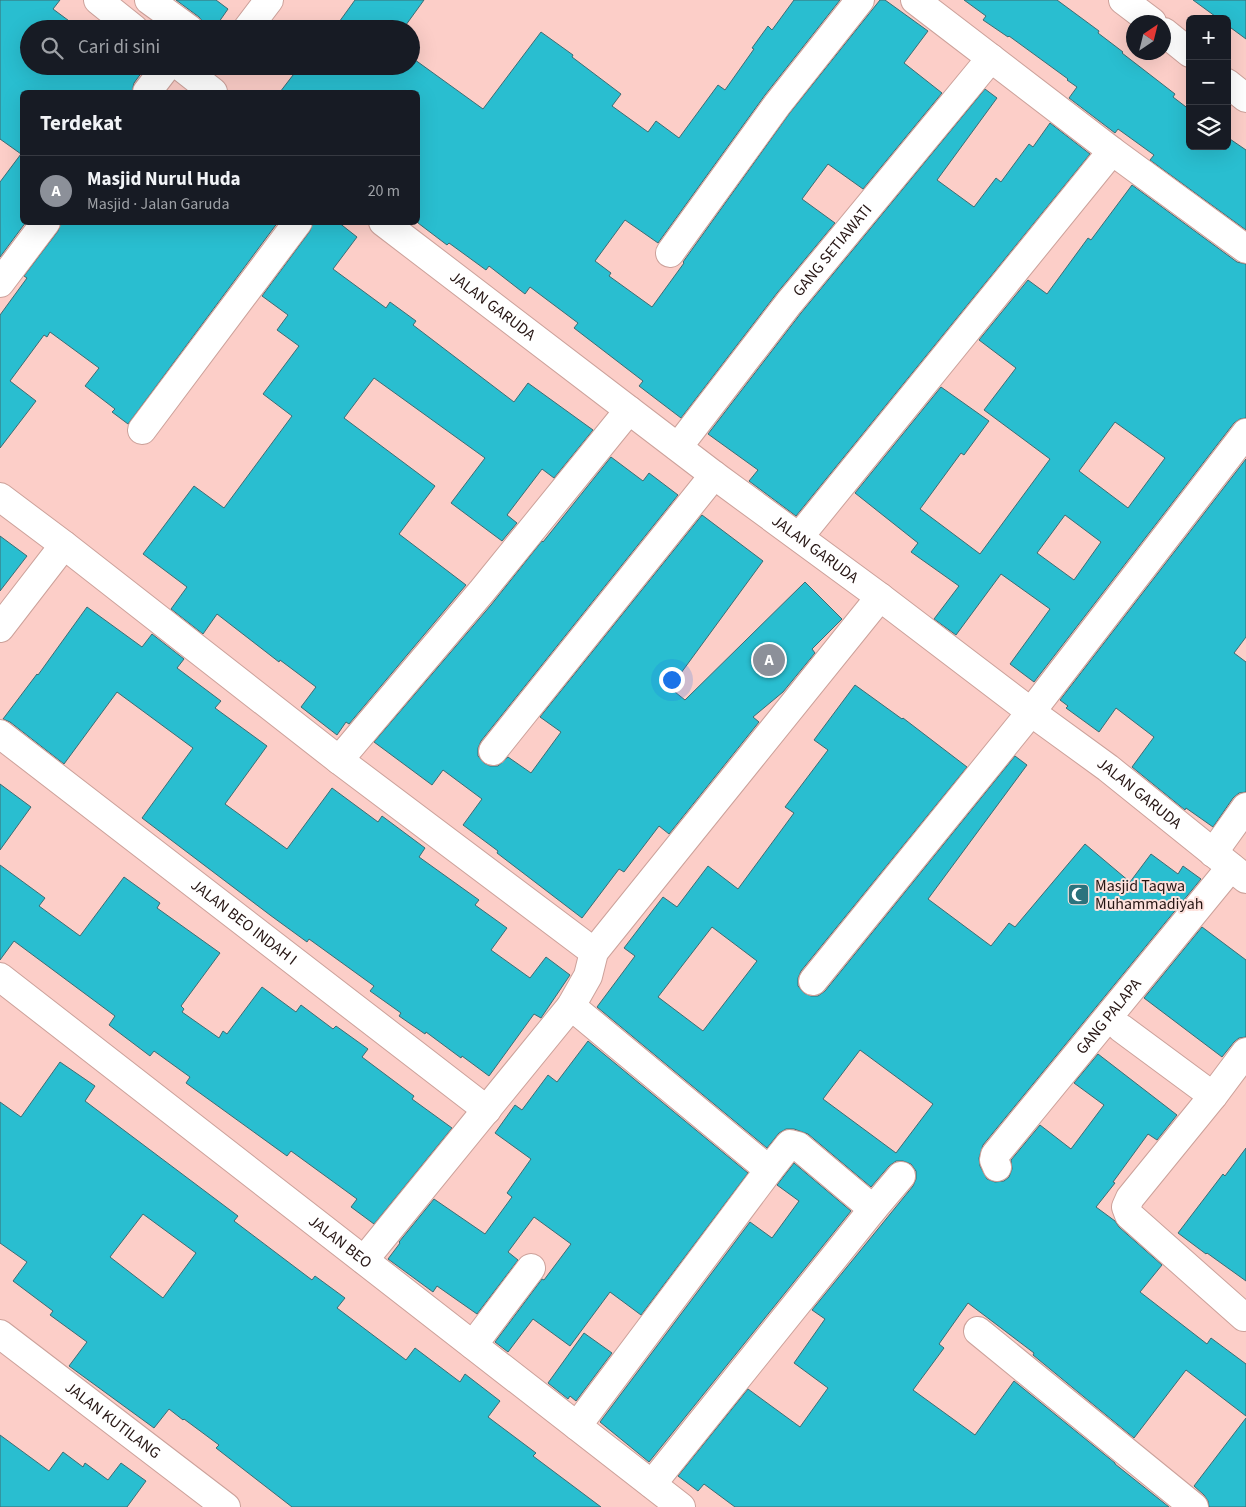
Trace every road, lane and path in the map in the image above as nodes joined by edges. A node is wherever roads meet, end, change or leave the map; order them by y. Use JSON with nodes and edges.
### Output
{"nodes":[{"id":1,"x":98,"y":0,"type":"edge"},
{"id":2,"x":149,"y":0,"type":"edge"},
{"id":3,"x":269,"y":0,"type":"edge"},
{"id":4,"x":860,"y":0,"type":"edge"},
{"id":5,"x":915,"y":0,"type":"edge"},
{"id":6,"x":1124,"y":0,"type":"edge"},
{"id":7,"x":1143,"y":15,"type":"edge"},
{"id":8,"x":123,"y":20,"type":"edge"},
{"id":9,"x":177,"y":20,"type":"edge"},
{"id":10,"x":254,"y":20,"type":"edge"},
{"id":11,"x":1171,"y":38,"type":"edge"},
{"id":12,"x":1186,"y":50,"type":"edge"},
{"id":13,"x":991,"y":58,"type":"junction"},
{"id":14,"x":160,"y":75,"type":"edge"},
{"id":15,"x":199,"y":75,"type":"edge"},
{"id":16,"x":213,"y":82,"type":"edge"},
{"id":17,"x":1231,"y":86,"type":"edge"},
{"id":18,"x":148,"y":90,"type":"edge"},
{"id":19,"x":1246,"y":98,"type":"edge"},
{"id":20,"x":1112,"y":151,"type":"junction"},
{"id":21,"x":44,"y":225,"type":"edge"},
{"id":22,"x":296,"y":225,"type":"edge"},
{"id":23,"x":387,"y":225,"type":"edge"},
{"id":24,"x":1246,"y":249,"type":"edge"},
{"id":25,"x":670,"y":253,"type":"dead end"},
{"id":26,"x":0,"y":283,"type":"edge"},
{"id":27,"x":629,"y":410,"type":"junction"},
{"id":28,"x":142,"y":430,"type":"dead end"},
{"id":29,"x":1246,"y":433,"type":"edge"},
{"id":30,"x":678,"y":447,"type":"junction"},
{"id":31,"x":714,"y":475,"type":"junction"},
{"id":32,"x":0,"y":497,"type":"edge"},
{"id":33,"x":799,"y":537,"type":"junction"},
{"id":34,"x":64,"y":545,"type":"junction"},
{"id":35,"x":880,"y":598,"type":"junction"},
{"id":36,"x":0,"y":628,"type":"edge"},
{"id":37,"x":1031,"y":712,"type":"junction"},
{"id":38,"x":0,"y":734,"type":"edge"},
{"id":39,"x":493,"y":751,"type":"dead end"},
{"id":40,"x":339,"y":760,"type":"junction"},
{"id":41,"x":1246,"y":807,"type":"edge"},
{"id":42,"x":1230,"y":866,"type":"edge"},
{"id":43,"x":594,"y":952,"type":"junction"},
{"id":44,"x":0,"y":977,"type":"edge"},
{"id":45,"x":813,"y":981,"type":"dead end"},
{"id":46,"x":571,"y":1006,"type":"junction"},
{"id":47,"x":1121,"y":1028,"type":"dead end"},
{"id":48,"x":1246,"y":1052,"type":"edge"},
{"id":49,"x":1213,"y":1096,"type":"junction"},
{"id":50,"x":487,"y":1110,"type":"junction"},
{"id":51,"x":997,"y":1167,"type":"dead end"},
{"id":52,"x":769,"y":1170,"type":"junction"},
{"id":53,"x":901,"y":1176,"type":"dead end"},
{"id":54,"x":873,"y":1209,"type":"junction"},
{"id":55,"x":364,"y":1260,"type":"junction"},
{"id":56,"x":531,"y":1268,"type":"dead end"},
{"id":57,"x":1244,"y":1317,"type":"dead end"},
{"id":58,"x":978,"y":1331,"type":"dead end"},
{"id":59,"x":0,"y":1334,"type":"edge"},
{"id":60,"x":473,"y":1344,"type":"junction"},
{"id":61,"x":578,"y":1426,"type":"junction"},
{"id":62,"x":652,"y":1484,"type":"junction"},
{"id":63,"x":226,"y":1507,"type":"edge"},
{"id":64,"x":681,"y":1507,"type":"edge"},
{"id":65,"x":1194,"y":1507,"type":"edge"}],
"edges":[{"from":1,"to":8,"type":"street"},
{"from":2,"to":9,"type":"street"},
{"from":3,"to":10,"type":"street"},
{"from":4,"to":25,"type":"street"},
{"from":5,"to":13,"type":"street"},
{"from":6,"to":7,"type":"street"},
{"from":11,"to":12,"type":"street"},
{"from":13,"to":20,"type":"street"},
{"from":13,"to":30,"type":"street","name":"GANG SETIAWATI"},
{"from":14,"to":18,"type":"street"},
{"from":15,"to":16,"type":"street"},
{"from":17,"to":19,"type":"street"},
{"from":20,"to":24,"type":"street"},
{"from":20,"to":33,"type":"street"},
{"from":21,"to":26,"type":"street"},
{"from":22,"to":28,"type":"street"},
{"from":23,"to":27,"type":"street","name":"JALAN GARUDA"},
{"from":27,"to":30,"type":"street","name":"JALAN GARUDA"},
{"from":27,"to":40,"type":"street"},
{"from":29,"to":37,"type":"street"},
{"from":30,"to":31,"type":"street","name":"JALAN GARUDA"},
{"from":31,"to":33,"type":"street","name":"JALAN GARUDA"},
{"from":31,"to":39,"type":"street"},
{"from":32,"to":34,"type":"street"},
{"from":33,"to":35,"type":"street","name":"JALAN GARUDA"},
{"from":34,"to":36,"type":"street"},
{"from":34,"to":40,"type":"street"},
{"from":35,"to":37,"type":"street","name":"JALAN GARUDA"},
{"from":35,"to":43,"type":"street"},
{"from":37,"to":42,"type":"street","name":"JALAN GARUDA"},
{"from":37,"to":45,"type":"street"},
{"from":38,"to":50,"type":"street","name":"JALAN BEO INDAH I"},
{"from":40,"to":43,"type":"street"},
{"from":41,"to":42,"type":"street","name":"GANG PALAPA"},
{"from":42,"to":51,"type":"street","name":"GANG PALAPA"},
{"from":43,"to":46,"type":"street"},
{"from":44,"to":55,"type":"street","name":"JALAN BEO"},
{"from":46,"to":50,"type":"street"},
{"from":46,"to":52,"type":"street"},
{"from":47,"to":49,"type":"street"},
{"from":48,"to":49,"type":"street"},
{"from":49,"to":57,"type":"street"},
{"from":50,"to":55,"type":"street"},
{"from":52,"to":54,"type":"street"},
{"from":52,"to":61,"type":"street"},
{"from":53,"to":54,"type":"street"},
{"from":54,"to":62,"type":"street"},
{"from":55,"to":60,"type":"street","name":"JALAN BEO"},
{"from":56,"to":60,"type":"street"},
{"from":58,"to":65,"type":"street"},
{"from":59,"to":63,"type":"street","name":"JALAN KUTILANG"},
{"from":60,"to":61,"type":"street","name":"JALAN BEO"},
{"from":61,"to":62,"type":"street","name":"JALAN BEO"},
{"from":62,"to":64,"type":"street","name":"JALAN BEO"}]}
